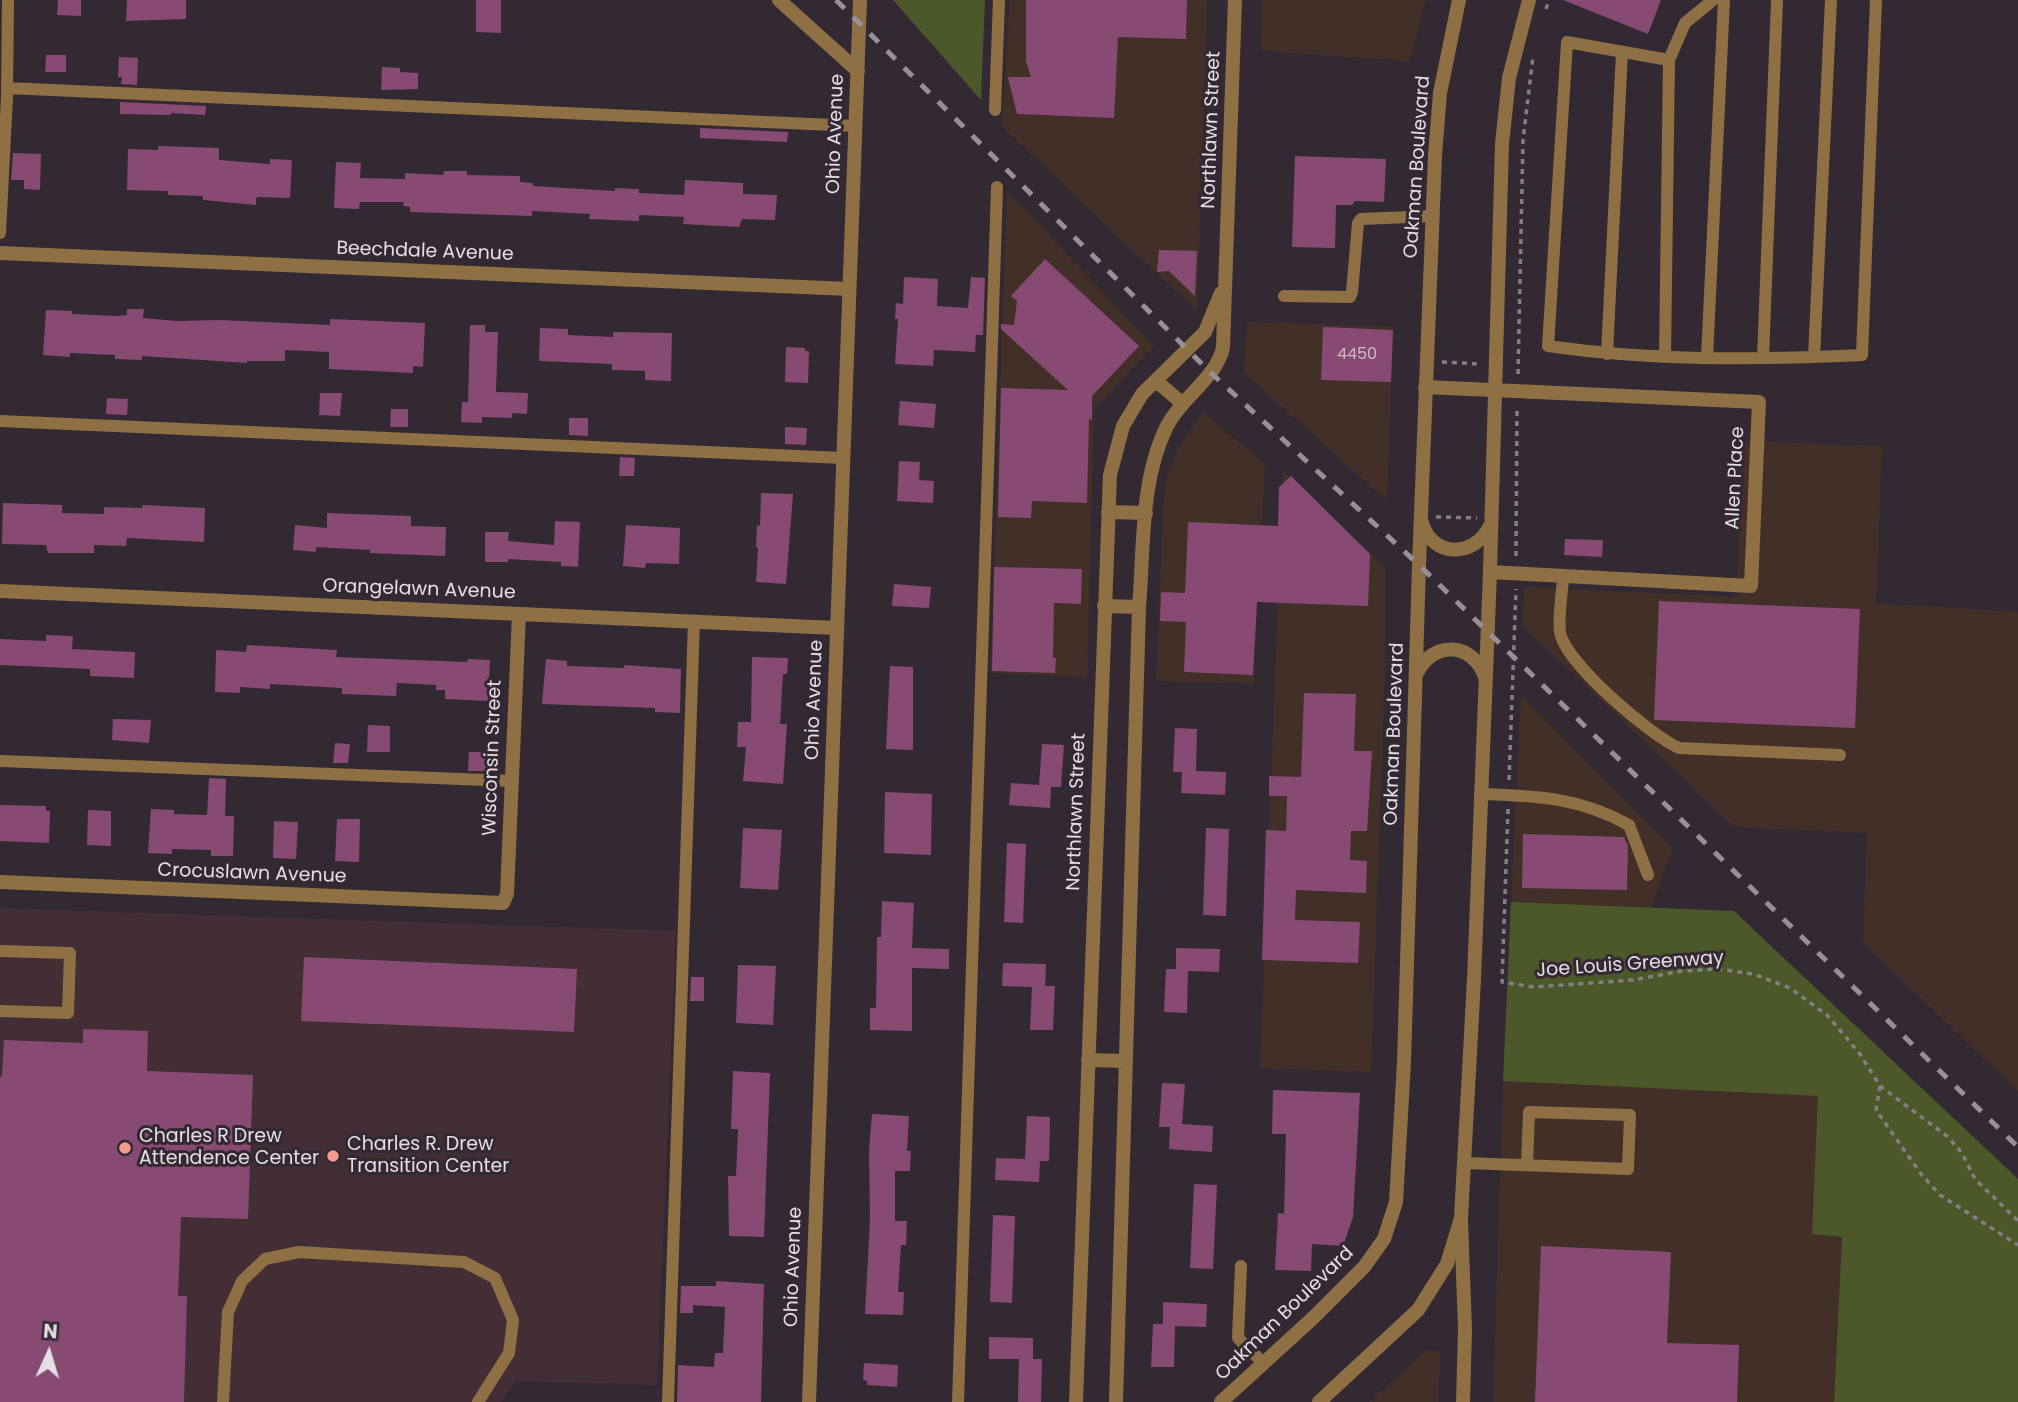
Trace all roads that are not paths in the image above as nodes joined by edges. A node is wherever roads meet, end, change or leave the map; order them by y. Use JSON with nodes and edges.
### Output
{"nodes":[{"id":1,"x":8,"y":0,"type":"edge"},
{"id":2,"x":779,"y":0,"type":"edge"},
{"id":3,"x":860,"y":0,"type":"edge"},
{"id":4,"x":999,"y":0,"type":"edge"},
{"id":5,"x":1235,"y":0,"type":"edge"},
{"id":6,"x":1459,"y":0,"type":"edge"},
{"id":7,"x":1530,"y":0,"type":"edge"},
{"id":8,"x":1713,"y":0,"type":"edge"},
{"id":9,"x":1724,"y":0,"type":"edge"},
{"id":10,"x":1777,"y":0,"type":"edge"},
{"id":11,"x":1831,"y":0,"type":"edge"},
{"id":12,"x":1876,"y":0,"type":"edge"},
{"id":13,"x":1622,"y":52,"type":"junction"},
{"id":14,"x":1669,"y":60,"type":"junction"},
{"id":15,"x":858,"y":71,"type":"junction"},
{"id":16,"x":7,"y":88,"type":"junction"},
{"id":17,"x":995,"y":110,"type":"dead end"},
{"id":18,"x":855,"y":126,"type":"junction"},
{"id":19,"x":997,"y":187,"type":"dead end"},
{"id":20,"x":1433,"y":216,"type":"junction"},
{"id":21,"x":0,"y":233,"type":"edge"},
{"id":22,"x":0,"y":253,"type":"edge"},
{"id":23,"x":1227,"y":261,"type":"junction"},
{"id":24,"x":849,"y":289,"type":"junction"},
{"id":25,"x":1284,"y":296,"type":"dead end"},
{"id":26,"x":1607,"y":354,"type":"junction"},
{"id":27,"x":1665,"y":356,"type":"junction"},
{"id":28,"x":1814,"y":357,"type":"junction"},
{"id":29,"x":1707,"y":358,"type":"junction"},
{"id":30,"x":1763,"y":358,"type":"junction"},
{"id":31,"x":1156,"y":381,"type":"junction"},
{"id":32,"x":1425,"y":387,"type":"junction"},
{"id":33,"x":1494,"y":390,"type":"junction"},
{"id":34,"x":1182,"y":403,"type":"junction"},
{"id":35,"x":0,"y":421,"type":"edge"},
{"id":36,"x":843,"y":458,"type":"junction"},
{"id":37,"x":1108,"y":512,"type":"junction"},
{"id":38,"x":1146,"y":513,"type":"junction"},
{"id":39,"x":1428,"y":518,"type":"junction"},
{"id":40,"x":1490,"y":525,"type":"junction"},
{"id":41,"x":1490,"y":572,"type":"junction"},
{"id":42,"x":1563,"y":578,"type":"junction"},
{"id":43,"x":0,"y":591,"type":"edge"},
{"id":44,"x":1104,"y":606,"type":"junction"},
{"id":45,"x":1139,"y":607,"type":"junction"},
{"id":46,"x":519,"y":614,"type":"junction"},
{"id":47,"x":694,"y":621,"type":"junction"},
{"id":48,"x":837,"y":628,"type":"junction"},
{"id":49,"x":1417,"y":673,"type":"junction"},
{"id":50,"x":1485,"y":679,"type":"junction"},
{"id":51,"x":1840,"y":755,"type":"dead end"},
{"id":52,"x":0,"y":761,"type":"edge"},
{"id":53,"x":511,"y":781,"type":"junction"},
{"id":54,"x":1480,"y":794,"type":"junction"},
{"id":55,"x":1648,"y":875,"type":"dead end"},
{"id":56,"x":0,"y":882,"type":"edge"},
{"id":57,"x":503,"y":902,"type":"joint"},
{"id":58,"x":0,"y":951,"type":"edge"},
{"id":59,"x":0,"y":1010,"type":"edge"},
{"id":60,"x":1088,"y":1060,"type":"junction"},
{"id":61,"x":1126,"y":1061,"type":"junction"},
{"id":62,"x":1465,"y":1163,"type":"junction"},
{"id":63,"x":1527,"y":1165,"type":"junction"},
{"id":64,"x":1461,"y":1218,"type":"junction"},
{"id":65,"x":1241,"y":1266,"type":"dead end"},
{"id":66,"x":1263,"y":1363,"type":"junction"},
{"id":67,"x":223,"y":1402,"type":"edge"},
{"id":68,"x":478,"y":1402,"type":"edge"},
{"id":69,"x":668,"y":1402,"type":"edge"},
{"id":70,"x":809,"y":1402,"type":"edge"},
{"id":71,"x":958,"y":1402,"type":"edge"},
{"id":72,"x":1076,"y":1402,"type":"edge"},
{"id":73,"x":1116,"y":1402,"type":"edge"},
{"id":74,"x":1221,"y":1402,"type":"edge"},
{"id":75,"x":1319,"y":1402,"type":"edge"},
{"id":76,"x":1463,"y":1402,"type":"edge"}],
"edges":[{"from":1,"to":16,"type":"lane"},
{"from":2,"to":15,"type":"street"},
{"from":3,"to":15,"type":"street","name":"Ohio Avenue"},
{"from":4,"to":17,"type":"lane"},
{"from":5,"to":23,"type":"street","name":"Northlawn Street"},
{"from":6,"to":20,"type":"street","name":"Oakman Boulevard"},
{"from":7,"to":33,"type":"street"},
{"from":8,"to":14,"type":"lane"},
{"from":9,"to":29,"type":"lane"},
{"from":10,"to":30,"type":"lane"},
{"from":11,"to":28,"type":"lane"},
{"from":12,"to":28,"type":"lane"},
{"from":13,"to":14,"type":"lane"},
{"from":13,"to":26,"type":"lane"},
{"from":13,"to":26,"type":"lane"},
{"from":14,"to":27,"type":"lane"},
{"from":15,"to":18,"type":"street","name":"Ohio Avenue"},
{"from":16,"to":18,"type":"lane"},
{"from":16,"to":21,"type":"lane"},
{"from":18,"to":24,"type":"street","name":"Ohio Avenue"},
{"from":19,"to":71,"type":"lane"},
{"from":20,"to":25,"type":"lane"},
{"from":20,"to":32,"type":"street","name":"Oakman Boulevard"},
{"from":22,"to":24,"type":"street","name":"Beechdale Avenue"},
{"from":23,"to":31,"type":"street","name":"Northlawn Street"},
{"from":23,"to":34,"type":"street","name":"Northlawn Street"},
{"from":24,"to":36,"type":"street","name":"Ohio Avenue"},
{"from":26,"to":27,"type":"lane"},
{"from":27,"to":29,"type":"lane"},
{"from":28,"to":30,"type":"lane"},
{"from":29,"to":30,"type":"lane"},
{"from":31,"to":34,"type":"street"},
{"from":31,"to":37,"type":"street","name":"Northlawn Street"},
{"from":32,"to":33,"type":"street","name":"Allen Place"},
{"from":32,"to":39,"type":"street","name":"Oakman Boulevard"},
{"from":33,"to":40,"type":"street"},
{"from":33,"to":42,"type":"street","name":"Allen Place"},
{"from":34,"to":38,"type":"street","name":"Northlawn Street"},
{"from":35,"to":36,"type":"lane"},
{"from":36,"to":48,"type":"street","name":"Ohio Avenue"},
{"from":37,"to":38,"type":"street"},
{"from":37,"to":44,"type":"street","name":"Northlawn Street"},
{"from":38,"to":45,"type":"street","name":"Northlawn Street"},
{"from":39,"to":40,"type":"street"},
{"from":39,"to":49,"type":"street","name":"Oakman Boulevard"},
{"from":40,"to":41,"type":"street"},
{"from":41,"to":42,"type":"street","name":"Allen Place"},
{"from":41,"to":50,"type":"street"},
{"from":42,"to":51,"type":"lane"},
{"from":43,"to":46,"type":"street","name":"Orangelawn Avenue"},
{"from":44,"to":45,"type":"street"},
{"from":44,"to":60,"type":"street","name":"Northlawn Street"},
{"from":45,"to":61,"type":"street","name":"Northlawn Street"},
{"from":46,"to":47,"type":"street","name":"Orangelawn Avenue"},
{"from":46,"to":53,"type":"street","name":"Wisconsin Street"},
{"from":47,"to":48,"type":"street","name":"Orangelawn Avenue"},
{"from":47,"to":69,"type":"lane"},
{"from":48,"to":70,"type":"street","name":"Ohio Avenue"},
{"from":49,"to":50,"type":"street"},
{"from":49,"to":66,"type":"street","name":"Oakman Boulevard"},
{"from":50,"to":54,"type":"street"},
{"from":52,"to":53,"type":"lane"},
{"from":53,"to":57,"type":"street","name":"Wisconsin Street"},
{"from":54,"to":55,"type":"lane"},
{"from":54,"to":62,"type":"street"},
{"from":56,"to":57,"type":"street","name":"Crocuslawn Avenue"},
{"from":58,"to":59,"type":"lane"},
{"from":60,"to":61,"type":"street"},
{"from":60,"to":72,"type":"street","name":"Northlawn Street"},
{"from":61,"to":73,"type":"street","name":"Northlawn Street"},
{"from":62,"to":63,"type":"lane"},
{"from":62,"to":64,"type":"street"},
{"from":63,"to":63,"type":"lane"},
{"from":64,"to":75,"type":"street"},
{"from":64,"to":76,"type":"street"},
{"from":65,"to":66,"type":"lane"},
{"from":66,"to":74,"type":"street","name":"Oakman Boulevard"},
{"from":67,"to":68,"type":"lane"}]}
